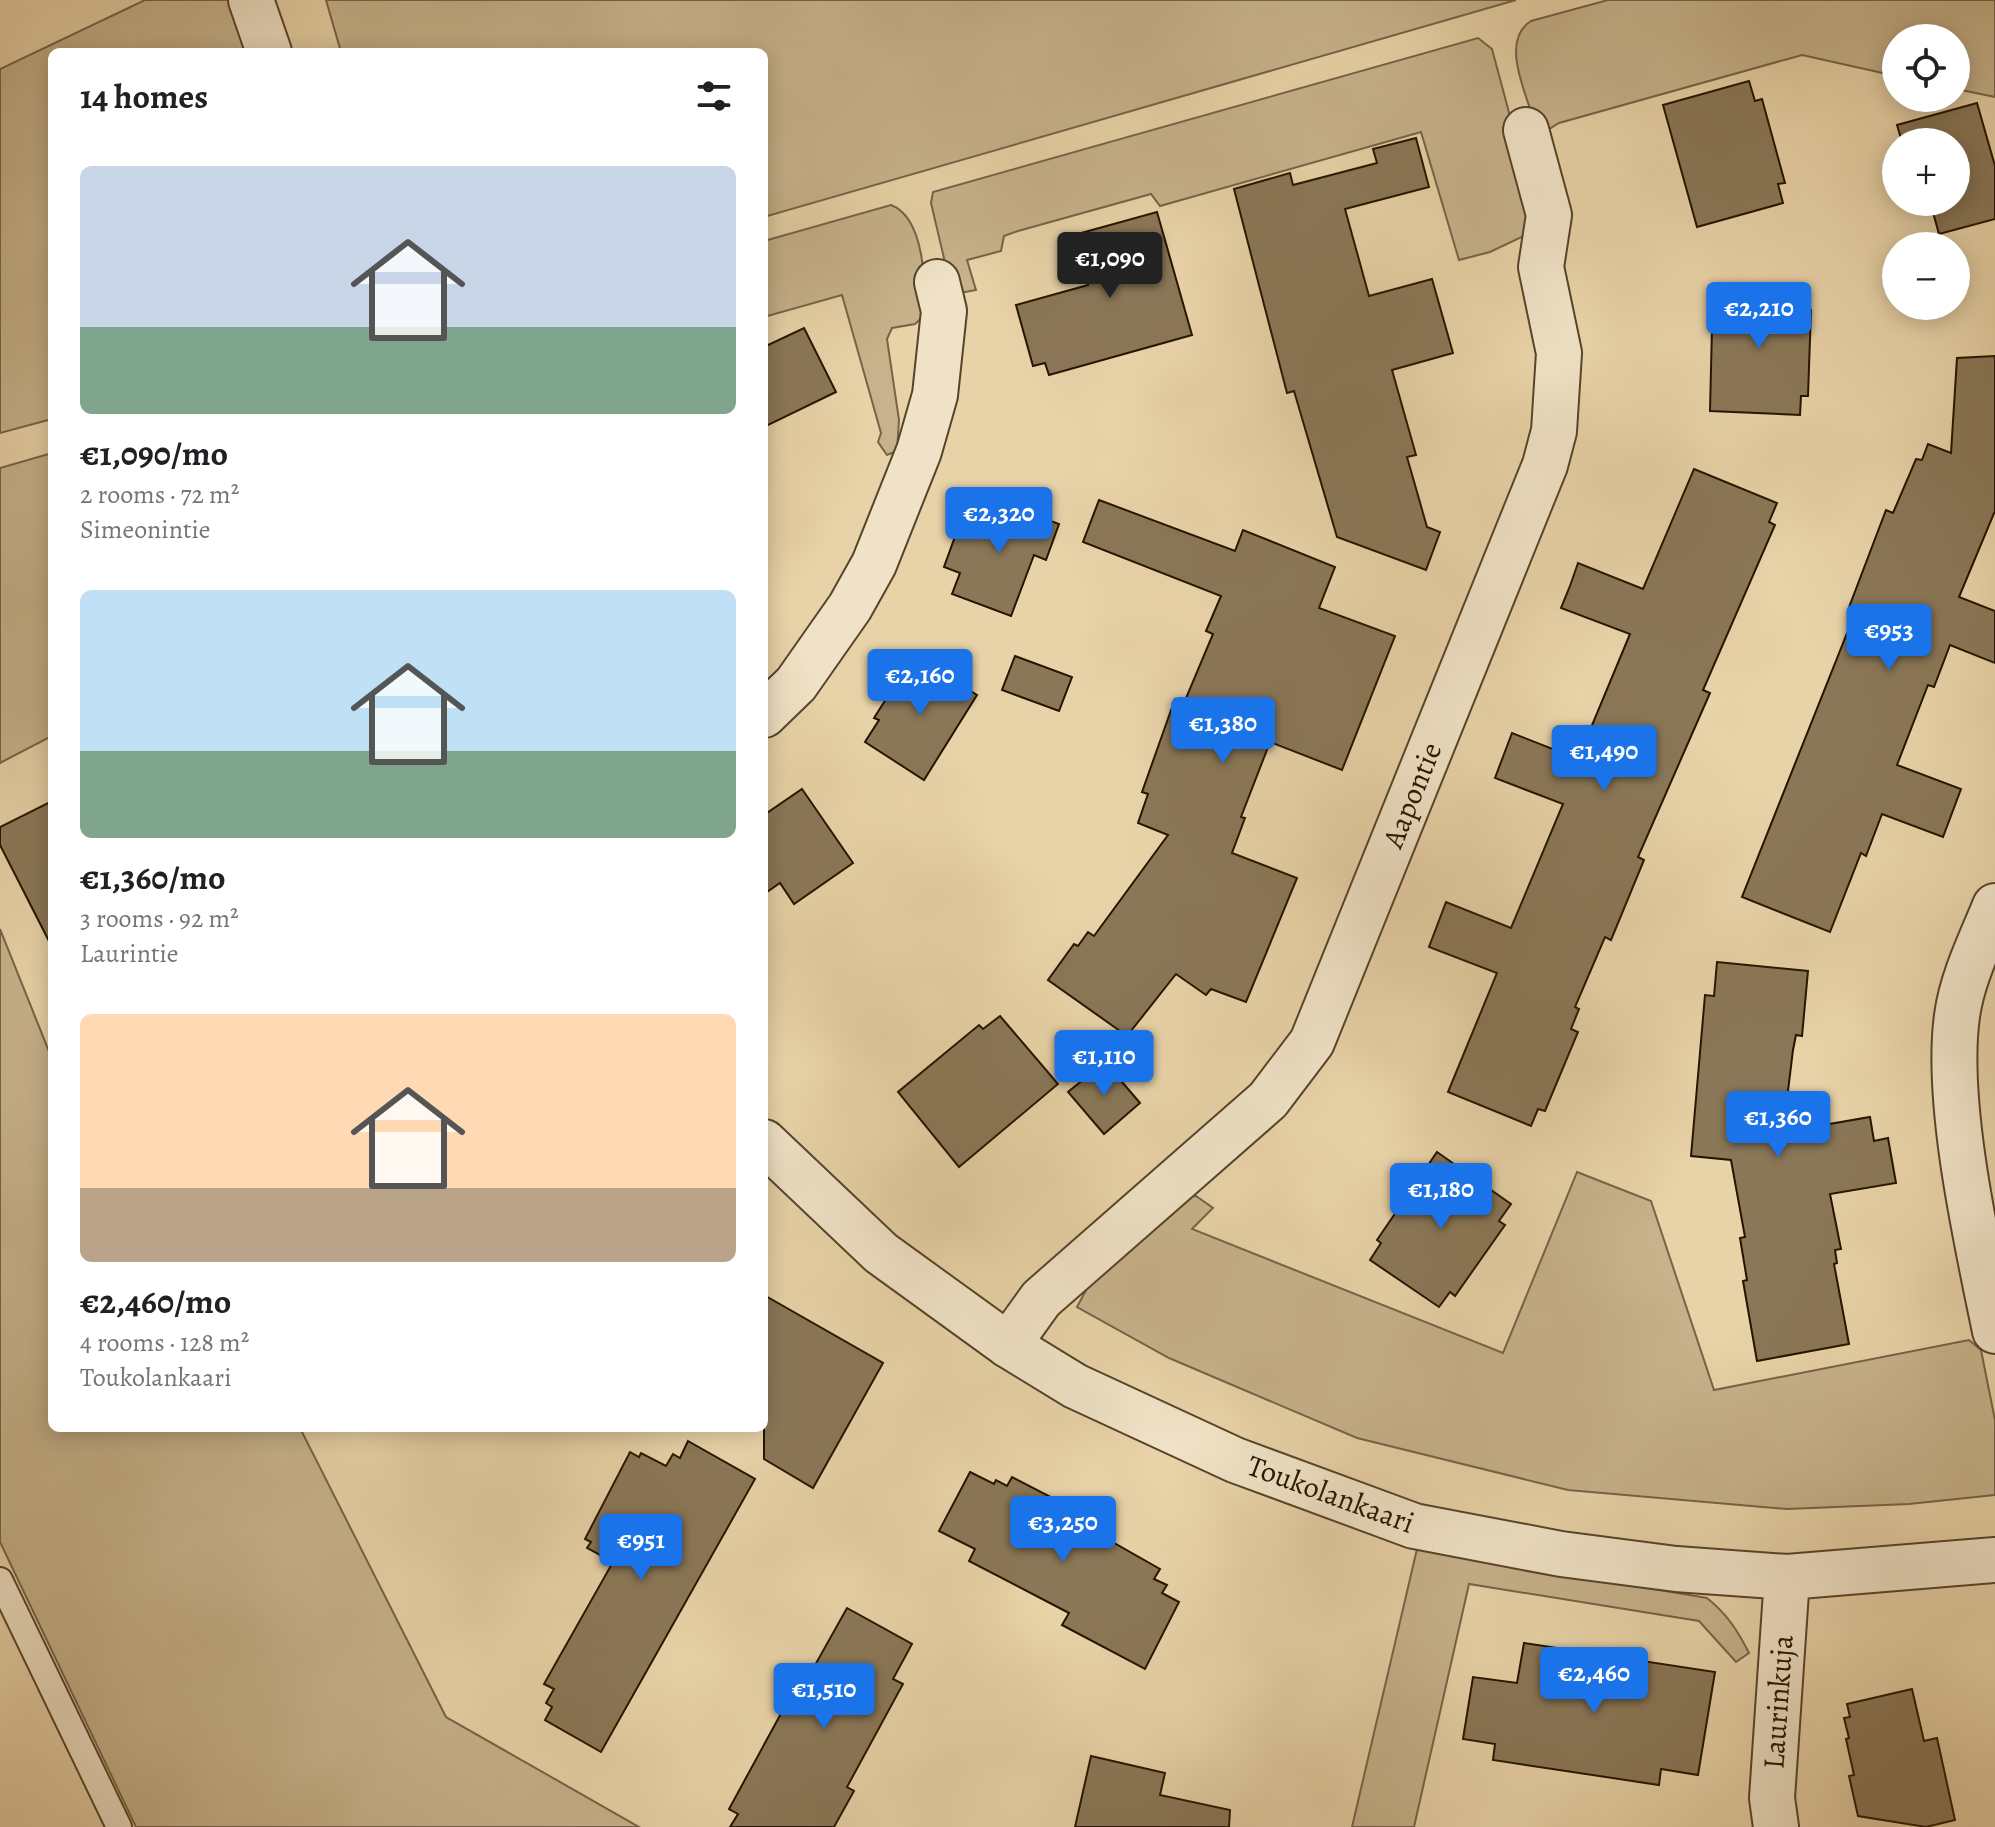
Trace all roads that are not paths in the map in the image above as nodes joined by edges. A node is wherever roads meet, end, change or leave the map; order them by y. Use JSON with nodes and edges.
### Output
{"nodes":[{"id":1,"x":251,"y":0,"type":"edge"},
{"id":2,"x":268,"y":48,"type":"edge"},
{"id":3,"x":1526,"y":130,"type":"dead end"},
{"id":4,"x":937,"y":282,"type":"dead end"},
{"id":5,"x":768,"y":711,"type":"edge"},
{"id":6,"x":1995,"y":906,"type":"edge"},
{"id":7,"x":768,"y":1146,"type":"edge"},
{"id":8,"x":1995,"y":1331,"type":"edge"},
{"id":9,"x":1008,"y":1345,"type":"junction"},
{"id":10,"x":1995,"y":1560,"type":"edge"},
{"id":11,"x":1787,"y":1577,"type":"junction"},
{"id":12,"x":0,"y":1580,"type":"edge"},
{"id":13,"x":119,"y":1827,"type":"edge"},
{"id":14,"x":1776,"y":1827,"type":"edge"}],
"edges":[{"from":1,"to":2,"type":"street"},
{"from":3,"to":9,"type":"street","name":"Aapontie"},
{"from":4,"to":5,"type":"street"},
{"from":6,"to":8,"type":"street"},
{"from":7,"to":9,"type":"street","name":"Toukolankaari"},
{"from":9,"to":11,"type":"street","name":"Toukolankaari"},
{"from":10,"to":11,"type":"street","name":"Toukolankaari"},
{"from":11,"to":14,"type":"street","name":"Laurinkuja"},
{"from":12,"to":13,"type":"lane"}]}
